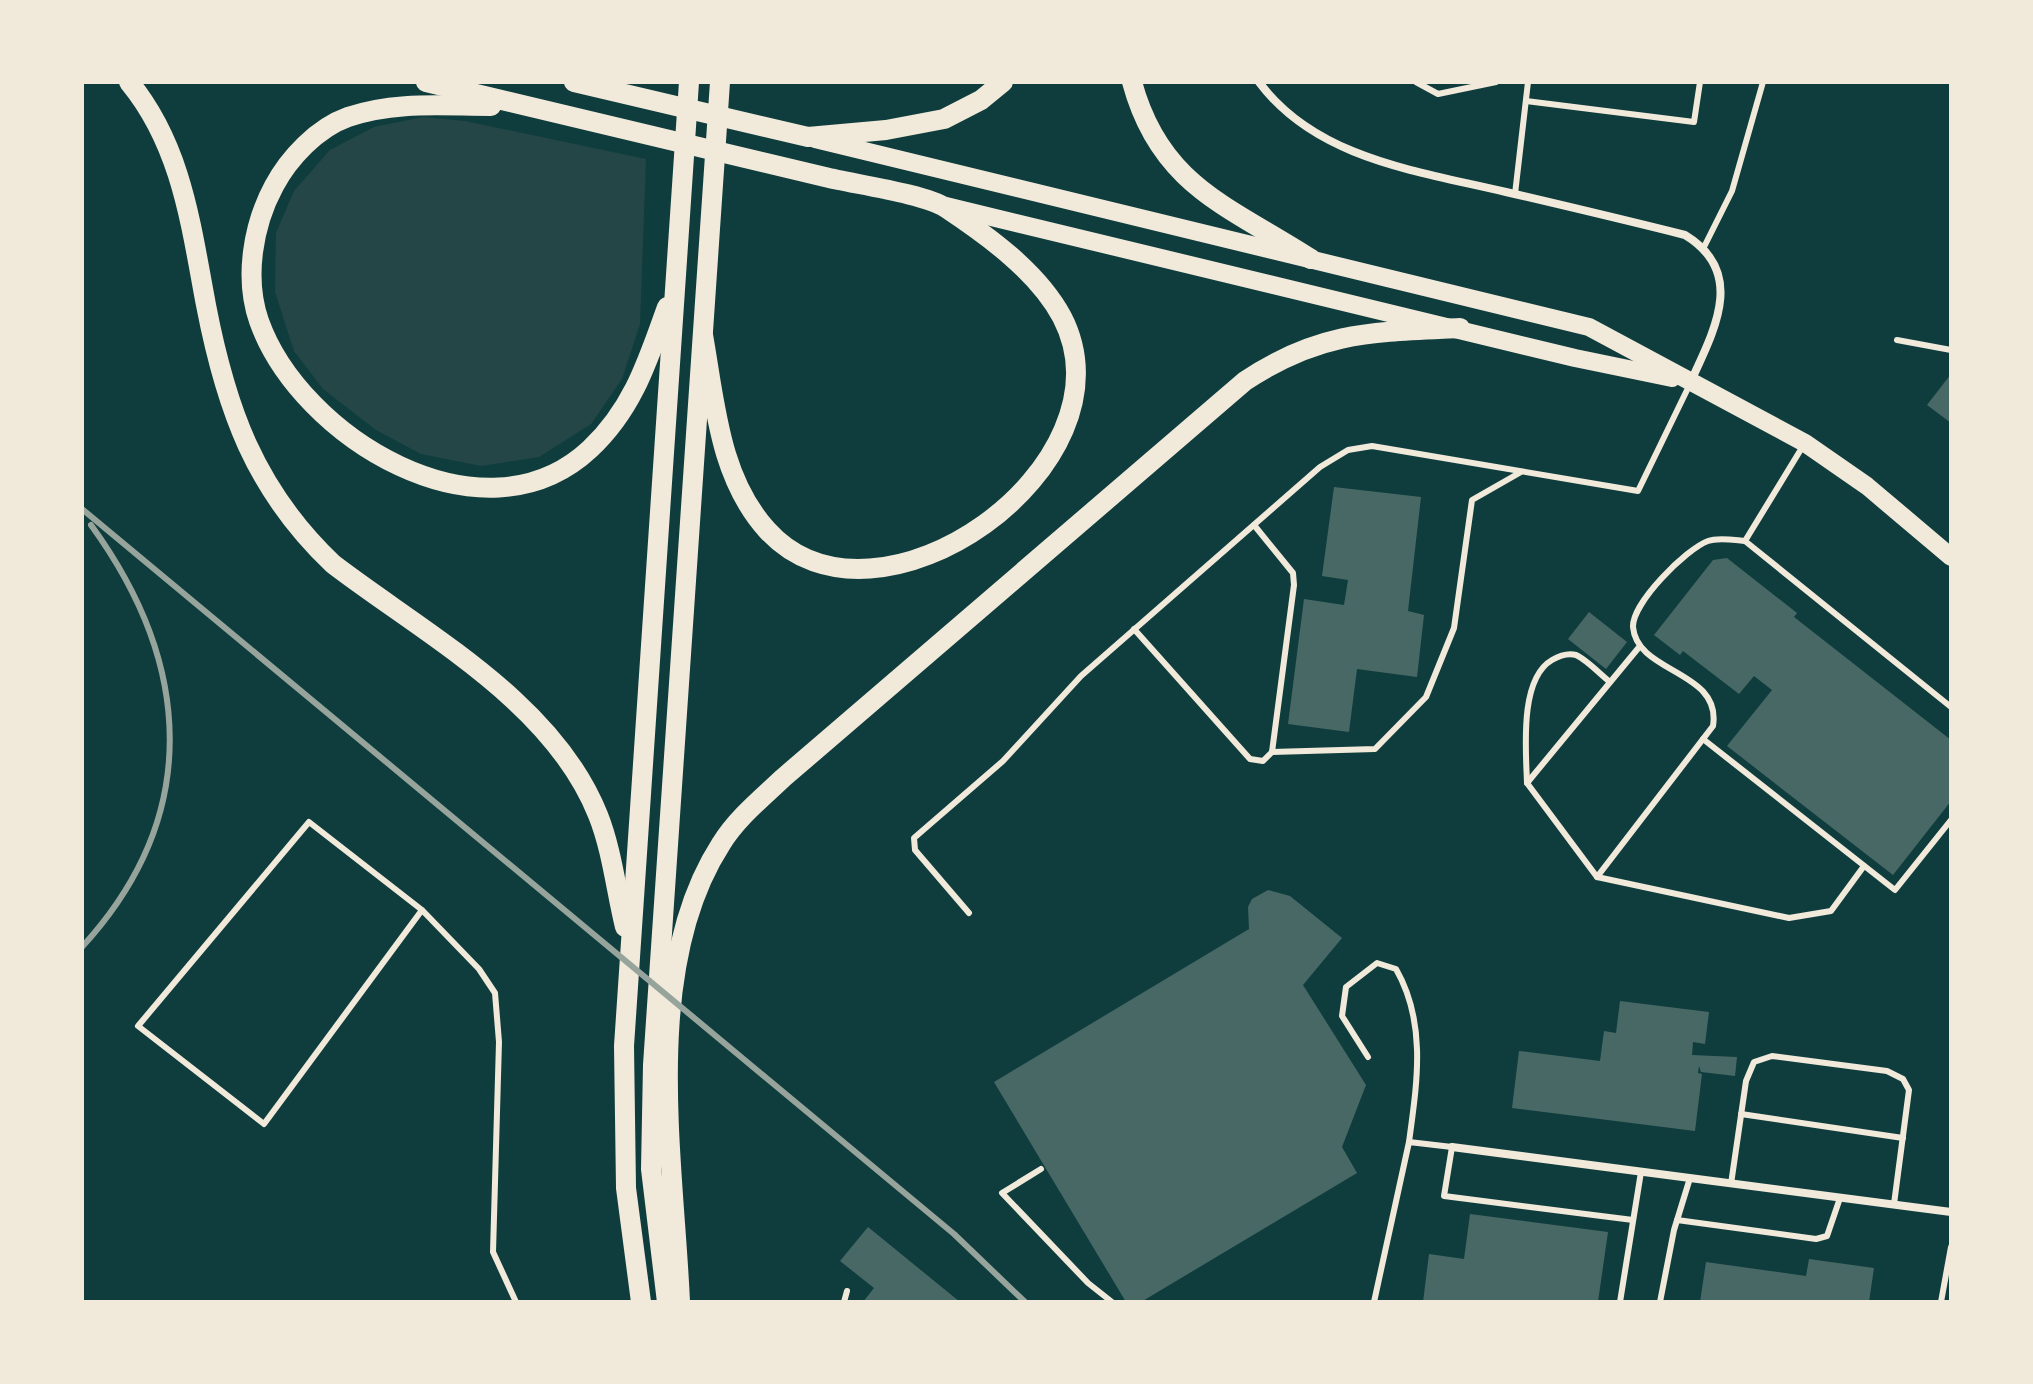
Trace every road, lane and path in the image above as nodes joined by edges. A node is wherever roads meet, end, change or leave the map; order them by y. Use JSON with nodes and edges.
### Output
{"nodes":[{"id":1,"x":129,"y":82,"type":"edge"},
{"id":2,"x":426,"y":82,"type":"edge"},
{"id":3,"x":574,"y":82,"type":"edge"},
{"id":4,"x":689,"y":82,"type":"edge"},
{"id":5,"x":720,"y":82,"type":"edge"},
{"id":6,"x":1003,"y":82,"type":"edge"},
{"id":7,"x":1132,"y":82,"type":"edge"},
{"id":8,"x":1259,"y":82,"type":"edge"},
{"id":9,"x":1416,"y":82,"type":"edge"},
{"id":10,"x":1496,"y":82,"type":"edge"},
{"id":11,"x":1528,"y":82,"type":"edge"},
{"id":12,"x":1700,"y":82,"type":"edge"},
{"id":13,"x":1763,"y":82,"type":"edge"},
{"id":14,"x":1526,"y":101,"type":"junction"},
{"id":15,"x":525,"y":105,"type":"junction"},
{"id":16,"x":808,"y":137,"type":"junction"},
{"id":17,"x":1515,"y":194,"type":"junction"},
{"id":18,"x":943,"y":205,"type":"junction"},
{"id":19,"x":1704,"y":247,"type":"junction"},
{"id":20,"x":1311,"y":259,"type":"junction"},
{"id":21,"x":675,"y":285,"type":"junction"},
{"id":22,"x":1460,"y":328,"type":"junction"},
{"id":23,"x":703,"y":335,"type":"junction"},
{"id":24,"x":1897,"y":340,"type":"dead end"},
{"id":25,"x":1951,"y":350,"type":"edge"},
{"id":26,"x":1691,"y":382,"type":"junction"},
{"id":27,"x":1805,"y":443,"type":"junction"},
{"id":28,"x":1522,"y":471,"type":"junction"},
{"id":29,"x":1254,"y":525,"type":"junction"},
{"id":30,"x":1745,"y":541,"type":"junction"},
{"id":31,"x":1951,"y":557,"type":"edge"},
{"id":32,"x":1134,"y":629,"type":"junction"},
{"id":33,"x":1640,"y":646,"type":"junction"},
{"id":34,"x":1610,"y":682,"type":"junction"},
{"id":35,"x":1951,"y":707,"type":"edge"},
{"id":36,"x":1703,"y":739,"type":"junction"},
{"id":37,"x":1272,"y":752,"type":"junction"},
{"id":38,"x":1527,"y":783,"type":"junction"},
{"id":39,"x":1951,"y":820,"type":"edge"},
{"id":40,"x":1864,"y":866,"type":"junction"},
{"id":41,"x":1597,"y":877,"type":"junction"},
{"id":42,"x":422,"y":910,"type":"junction"},
{"id":43,"x":969,"y":913,"type":"dead end"},
{"id":44,"x":630,"y":945,"type":"junction"},
{"id":45,"x":1368,"y":1057,"type":"dead end"},
{"id":46,"x":1741,"y":1114,"type":"junction"},
{"id":47,"x":1903,"y":1138,"type":"junction"},
{"id":48,"x":1409,"y":1142,"type":"junction"},
{"id":49,"x":1452,"y":1147,"type":"junction"},
{"id":50,"x":1041,"y":1169,"type":"dead end"},
{"id":51,"x":1641,"y":1172,"type":"junction"},
{"id":52,"x":1690,"y":1178,"type":"junction"},
{"id":53,"x":1731,"y":1184,"type":"junction"},
{"id":54,"x":1840,"y":1198,"type":"junction"},
{"id":55,"x":1894,"y":1204,"type":"junction"},
{"id":56,"x":1951,"y":1212,"type":"edge"},
{"id":57,"x":1633,"y":1220,"type":"junction"},
{"id":58,"x":1677,"y":1220,"type":"junction"},
{"id":59,"x":1951,"y":1247,"type":"edge"},
{"id":60,"x":847,"y":1291,"type":"dead end"},
{"id":61,"x":516,"y":1302,"type":"edge"},
{"id":62,"x":641,"y":1302,"type":"edge"},
{"id":63,"x":667,"y":1302,"type":"edge"},
{"id":64,"x":680,"y":1302,"type":"edge"},
{"id":65,"x":844,"y":1302,"type":"edge"},
{"id":66,"x":1112,"y":1302,"type":"edge"},
{"id":67,"x":1374,"y":1302,"type":"edge"},
{"id":68,"x":1620,"y":1302,"type":"edge"},
{"id":69,"x":1660,"y":1302,"type":"edge"},
{"id":70,"x":1941,"y":1302,"type":"edge"}],
"edges":[{"from":1,"to":44,"type":"highway"},
{"from":2,"to":15,"type":"highway"},
{"from":3,"to":16,"type":"highway"},
{"from":4,"to":21,"type":"highway"},
{"from":5,"to":23,"type":"highway"},
{"from":6,"to":16,"type":"highway"},
{"from":7,"to":20,"type":"highway"},
{"from":8,"to":17,"type":"street"},
{"from":9,"to":10,"type":"lane"},
{"from":11,"to":14,"type":"lane"},
{"from":12,"to":14,"type":"lane"},
{"from":13,"to":19,"type":"lane"},
{"from":14,"to":17,"type":"lane"},
{"from":15,"to":18,"type":"highway"},
{"from":15,"to":21,"type":"highway"},
{"from":16,"to":20,"type":"main road"},
{"from":17,"to":19,"type":"street"},
{"from":18,"to":22,"type":"main road"},
{"from":18,"to":23,"type":"highway"},
{"from":19,"to":26,"type":"street"},
{"from":20,"to":26,"type":"main road"},
{"from":21,"to":44,"type":"highway"},
{"from":22,"to":26,"type":"main road"},
{"from":22,"to":64,"type":"highway"},
{"from":23,"to":63,"type":"highway"},
{"from":24,"to":25,"type":"lane"},
{"from":26,"to":27,"type":"main road"},
{"from":26,"to":28,"type":"lane"},
{"from":27,"to":30,"type":"lane"},
{"from":27,"to":31,"type":"main road"},
{"from":28,"to":29,"type":"lane"},
{"from":28,"to":37,"type":"lane"},
{"from":29,"to":32,"type":"lane"},
{"from":29,"to":37,"type":"lane"},
{"from":30,"to":33,"type":"lane"},
{"from":30,"to":35,"type":"lane"},
{"from":32,"to":37,"type":"lane"},
{"from":32,"to":43,"type":"lane"},
{"from":33,"to":34,"type":"lane"},
{"from":33,"to":36,"type":"lane"},
{"from":34,"to":38,"type":"lane"},
{"from":34,"to":38,"type":"lane"},
{"from":36,"to":40,"type":"lane"},
{"from":36,"to":41,"type":"lane"},
{"from":38,"to":41,"type":"lane"},
{"from":39,"to":40,"type":"lane"},
{"from":40,"to":41,"type":"lane"},
{"from":42,"to":42,"type":"lane"},
{"from":42,"to":61,"type":"lane"},
{"from":44,"to":62,"type":"highway"},
{"from":45,"to":48,"type":"lane"},
{"from":46,"to":47,"type":"lane"},
{"from":46,"to":47,"type":"lane"},
{"from":46,"to":53,"type":"lane"},
{"from":47,"to":55,"type":"lane"},
{"from":48,"to":49,"type":"lane"},
{"from":48,"to":67,"type":"lane"},
{"from":49,"to":51,"type":"street"},
{"from":49,"to":57,"type":"lane"},
{"from":50,"to":66,"type":"lane"},
{"from":51,"to":52,"type":"street"},
{"from":51,"to":57,"type":"lane"},
{"from":52,"to":53,"type":"street"},
{"from":52,"to":58,"type":"lane"},
{"from":53,"to":54,"type":"street"},
{"from":54,"to":55,"type":"street"},
{"from":54,"to":58,"type":"lane"},
{"from":55,"to":56,"type":"street"},
{"from":57,"to":68,"type":"lane"},
{"from":58,"to":69,"type":"lane"},
{"from":59,"to":70,"type":"lane"},
{"from":60,"to":65,"type":"lane"}]}
